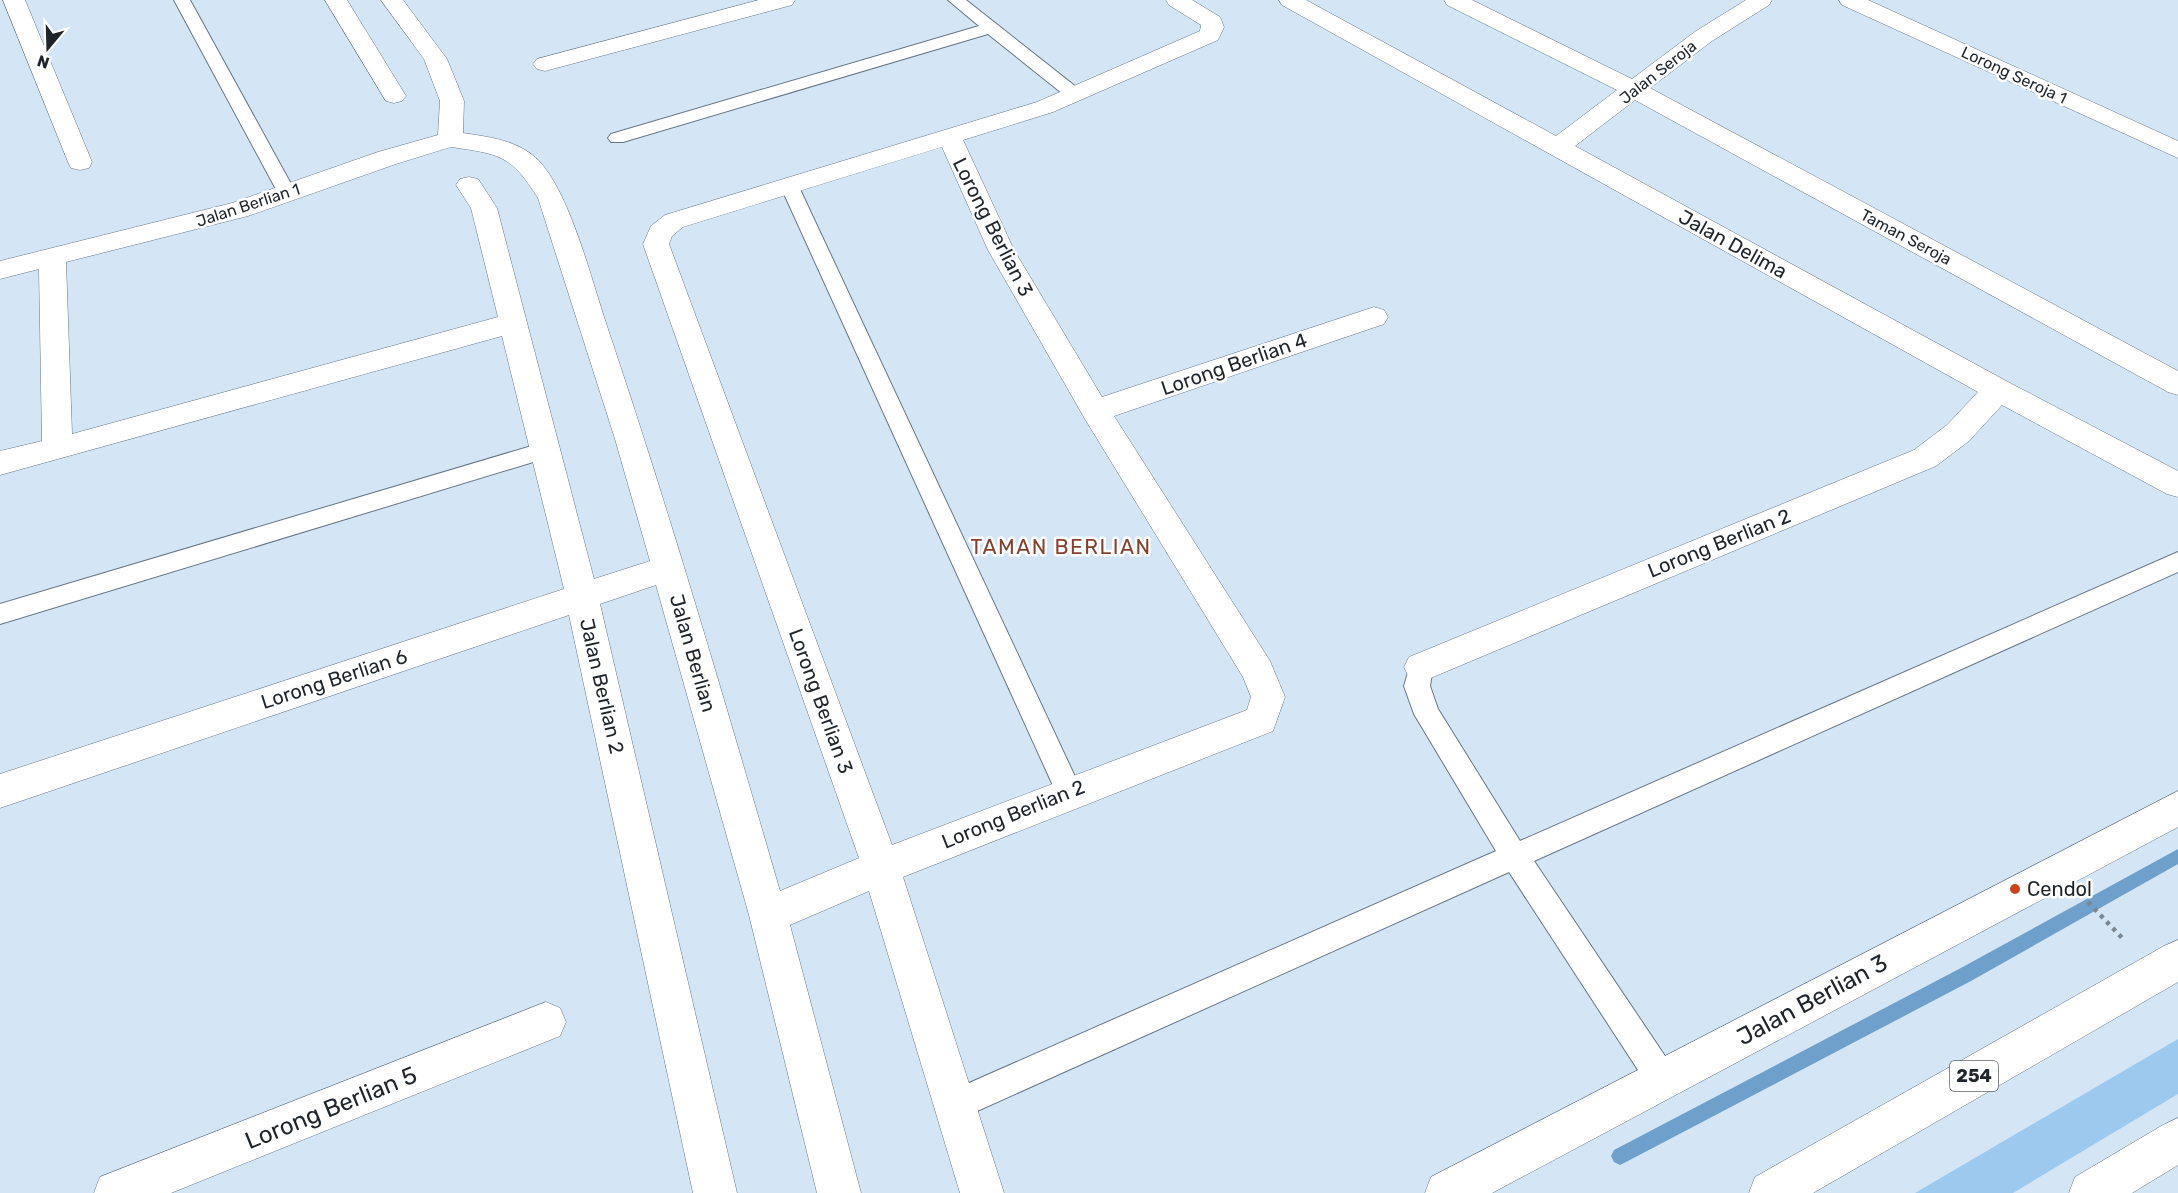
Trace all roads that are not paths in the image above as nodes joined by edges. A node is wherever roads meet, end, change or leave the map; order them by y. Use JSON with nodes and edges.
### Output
{"nodes":[{"id":1,"x":14,"y":0,"type":"edge"},
{"id":2,"x":183,"y":0,"type":"edge"},
{"id":3,"x":336,"y":0,"type":"edge"},
{"id":4,"x":392,"y":0,"type":"edge"},
{"id":5,"x":784,"y":0,"type":"edge"},
{"id":6,"x":956,"y":0,"type":"edge"},
{"id":7,"x":1177,"y":0,"type":"edge"},
{"id":8,"x":1290,"y":0,"type":"edge"},
{"id":9,"x":1455,"y":0,"type":"edge"},
{"id":10,"x":1761,"y":0,"type":"edge"},
{"id":11,"x":1851,"y":0,"type":"edge"},
{"id":12,"x":991,"y":28,"type":"junction"},
{"id":13,"x":545,"y":64,"type":"dead end"},
{"id":14,"x":1635,"y":90,"type":"junction"},
{"id":15,"x":1074,"y":94,"type":"junction"},
{"id":16,"x":394,"y":96,"type":"dead end"},
{"id":17,"x":949,"y":136,"type":"junction"},
{"id":18,"x":616,"y":138,"type":"dead end"},
{"id":19,"x":450,"y":139,"type":"junction"},
{"id":20,"x":493,"y":145,"type":"joint"},
{"id":21,"x":1558,"y":147,"type":"junction"},
{"id":22,"x":2178,"y":150,"type":"edge"},
{"id":23,"x":80,"y":162,"type":"dead end"},
{"id":24,"x":469,"y":185,"type":"dead end"},
{"id":25,"x":789,"y":185,"type":"junction"},
{"id":26,"x":287,"y":194,"type":"junction"},
{"id":27,"x":52,"y":258,"type":"junction"},
{"id":28,"x":0,"y":270,"type":"edge"},
{"id":29,"x":1374,"y":317,"type":"dead end"},
{"id":30,"x":513,"y":323,"type":"junction"},
{"id":31,"x":2178,"y":384,"type":"edge"},
{"id":32,"x":1998,"y":390,"type":"junction"},
{"id":33,"x":1095,"y":411,"type":"junction"},
{"id":34,"x":57,"y":449,"type":"junction"},
{"id":35,"x":545,"y":450,"type":"junction"},
{"id":36,"x":0,"y":463,"type":"edge"},
{"id":37,"x":2178,"y":485,"type":"edge"},
{"id":38,"x":2178,"y":562,"type":"edge"},
{"id":39,"x":668,"y":568,"type":"junction"},
{"id":40,"x":582,"y":597,"type":"junction"},
{"id":41,"x":0,"y":614,"type":"edge"},
{"id":42,"x":1421,"y":666,"type":"joint"},
{"id":43,"x":1261,"y":720,"type":"joint"},
{"id":44,"x":0,"y":791,"type":"edge"},
{"id":45,"x":1069,"y":792,"type":"junction"},
{"id":46,"x":2178,"y":808,"type":"edge"},
{"id":47,"x":1515,"y":857,"type":"junction"},
{"id":48,"x":881,"y":866,"type":"junction"},
{"id":49,"x":768,"y":915,"type":"junction"},
{"id":50,"x":2178,"y":960,"type":"edge"},
{"id":51,"x":546,"y":1022,"type":"dead end"},
{"id":52,"x":1662,"y":1079,"type":"junction"},
{"id":53,"x":955,"y":1105,"type":"junction"},
{"id":54,"x":2178,"y":1140,"type":"edge"},
{"id":55,"x":2107,"y":1189,"type":"edge"},
{"id":56,"x":116,"y":1193,"type":"edge"},
{"id":57,"x":715,"y":1193,"type":"edge"},
{"id":58,"x":839,"y":1193,"type":"edge"},
{"id":59,"x":982,"y":1193,"type":"edge"},
{"id":60,"x":1447,"y":1193,"type":"edge"},
{"id":61,"x":1771,"y":1193,"type":"edge"}],
"edges":[{"from":1,"to":23,"type":"street"},
{"from":2,"to":26,"type":"lane"},
{"from":3,"to":16,"type":"street"},
{"from":4,"to":19,"type":"street"},
{"from":5,"to":13,"type":"street"},
{"from":6,"to":12,"type":"lane"},
{"from":7,"to":15,"type":"street"},
{"from":8,"to":21,"type":"street","name":"Jalan Delima"},
{"from":9,"to":14,"type":"street","name":"Taman Seroja"},
{"from":10,"to":14,"type":"street","name":"Jalan Seroja"},
{"from":11,"to":22,"type":"street","name":"Lorong Seroja 1"},
{"from":12,"to":15,"type":"lane"},
{"from":12,"to":18,"type":"lane"},
{"from":14,"to":21,"type":"street","name":"Jalan Seroja"},
{"from":14,"to":31,"type":"street","name":"Taman Seroja"},
{"from":15,"to":17,"type":"street"},
{"from":17,"to":25,"type":"street"},
{"from":17,"to":33,"type":"street","name":"Lorong Berlian 3"},
{"from":19,"to":20,"type":"street","name":"Jalan Berlian 1"},
{"from":19,"to":26,"type":"street","name":"Jalan Berlian 1"},
{"from":20,"to":39,"type":"street","name":"Jalan Berlian"},
{"from":21,"to":32,"type":"street","name":"Jalan Delima"},
{"from":24,"to":30,"type":"street","name":"Jalan Berlian 2"},
{"from":25,"to":45,"type":"lane"},
{"from":25,"to":48,"type":"street","name":"Lorong Berlian 3"},
{"from":26,"to":27,"type":"street","name":"Jalan Berlian 1"},
{"from":27,"to":28,"type":"street","name":"Jalan Berlian 1"},
{"from":27,"to":34,"type":"street"},
{"from":29,"to":33,"type":"street","name":"Lorong Berlian 4"},
{"from":30,"to":34,"type":"street"},
{"from":30,"to":35,"type":"street","name":"Jalan Berlian 2"},
{"from":32,"to":37,"type":"street","name":"Jalan Delima"},
{"from":32,"to":42,"type":"street","name":"Lorong Berlian 2"},
{"from":33,"to":43,"type":"street","name":"Lorong Berlian 3"},
{"from":34,"to":36,"type":"street"},
{"from":35,"to":40,"type":"street","name":"Jalan Berlian 2"},
{"from":35,"to":41,"type":"lane"},
{"from":38,"to":47,"type":"lane"},
{"from":39,"to":40,"type":"street","name":"Lorong Berlian 6"},
{"from":39,"to":49,"type":"street","name":"Jalan Berlian"},
{"from":40,"to":44,"type":"street","name":"Lorong Berlian 6"},
{"from":40,"to":57,"type":"street","name":"Jalan Berlian 2"},
{"from":42,"to":47,"type":"lane"},
{"from":43,"to":45,"type":"street","name":"Lorong Berlian 2"},
{"from":45,"to":48,"type":"street","name":"Lorong Berlian 2"},
{"from":46,"to":52,"type":"street","name":"Jalan Berlian 3"},
{"from":47,"to":52,"type":"lane"},
{"from":47,"to":53,"type":"lane"},
{"from":48,"to":49,"type":"street","name":"Lorong Berlian 2"},
{"from":48,"to":53,"type":"street","name":"Lorong Berlian 3"},
{"from":49,"to":58,"type":"street","name":"Jalan Berlian"},
{"from":50,"to":61,"type":"street","number":"254"},
{"from":51,"to":56,"type":"street","name":"Lorong Berlian 5"},
{"from":52,"to":60,"type":"street","name":"Jalan Berlian 3"},
{"from":53,"to":59,"type":"street","name":"Lorong Berlian 3"},
{"from":54,"to":55,"type":"street"}]}
